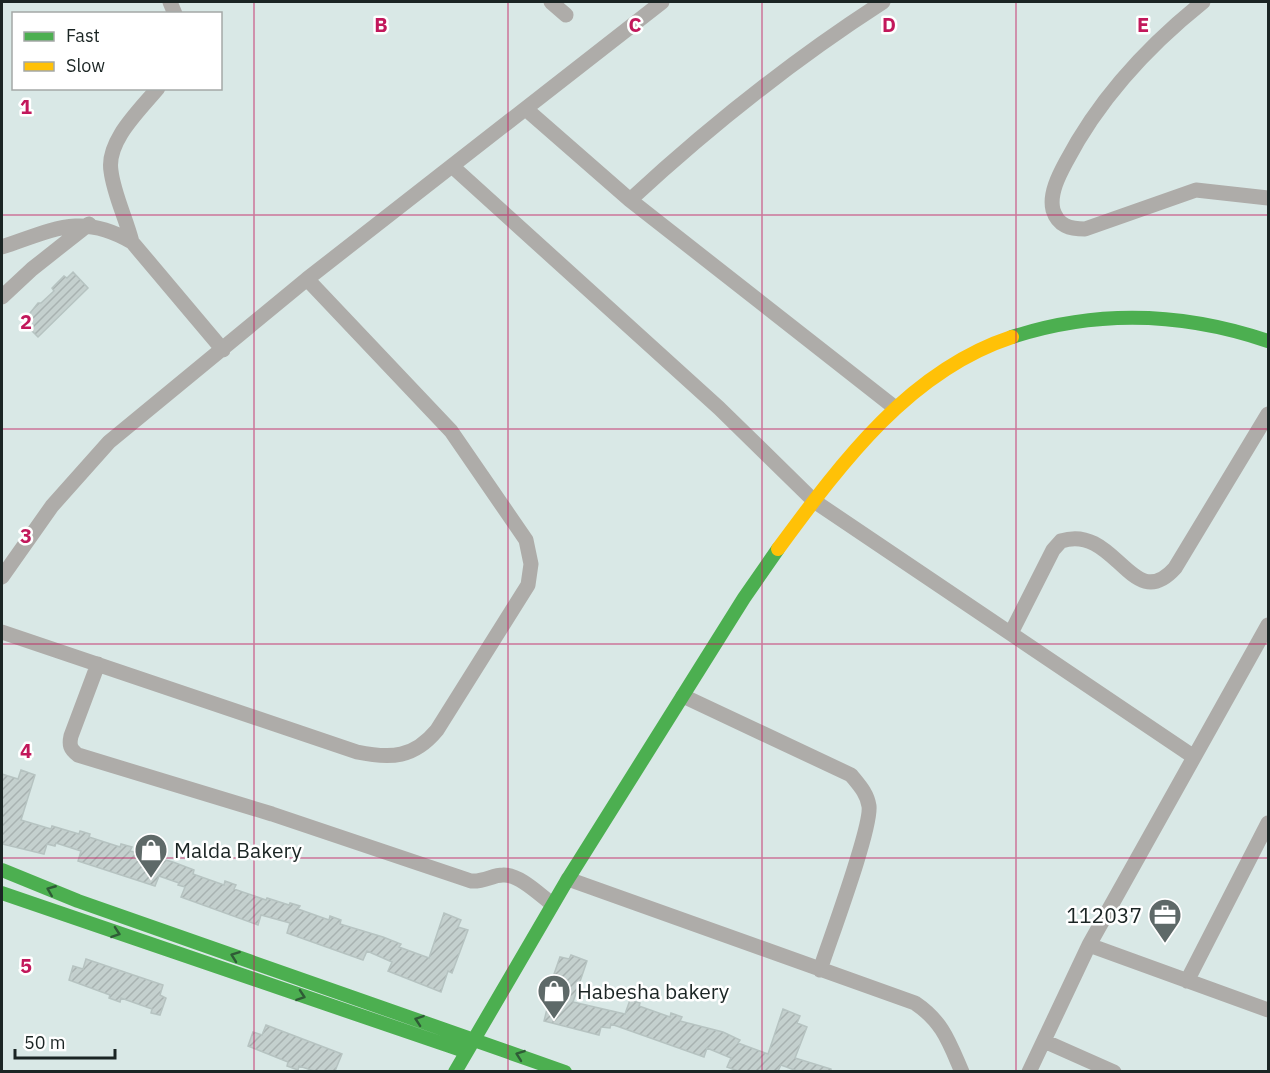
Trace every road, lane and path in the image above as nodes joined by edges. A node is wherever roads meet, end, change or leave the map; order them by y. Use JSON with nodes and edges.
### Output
{"nodes":[{"id":1,"x":551,"y":2,"type":"edge"},
{"id":2,"x":662,"y":2,"type":"edge"},
{"id":3,"x":883,"y":2,"type":"edge"},
{"id":4,"x":1203,"y":2,"type":"edge"},
{"id":5,"x":566,"y":15,"type":"dead end"},
{"id":6,"x":156,"y":90,"type":"edge"},
{"id":7,"x":527,"y":110,"type":"junction"},
{"id":8,"x":453,"y":167,"type":"junction"},
{"id":9,"x":1269,"y":198,"type":"edge"},
{"id":10,"x":630,"y":200,"type":"junction"},
{"id":11,"x":88,"y":224,"type":"junction"},
{"id":12,"x":132,"y":242,"type":"junction"},
{"id":13,"x":2,"y":247,"type":"edge"},
{"id":14,"x":307,"y":279,"type":"junction"},
{"id":15,"x":2,"y":297,"type":"edge"},
{"id":16,"x":1269,"y":340,"type":"edge"},
{"id":17,"x":223,"y":350,"type":"junction"},
{"id":18,"x":894,"y":407,"type":"junction"},
{"id":19,"x":1269,"y":414,"type":"edge"},
{"id":20,"x":814,"y":501,"type":"junction"},
{"id":21,"x":2,"y":577,"type":"edge"},
{"id":22,"x":1269,"y":625,"type":"edge"},
{"id":23,"x":2,"y":632,"type":"edge"},
{"id":24,"x":1011,"y":633,"type":"junction"},
{"id":25,"x":98,"y":664,"type":"junction"},
{"id":26,"x":683,"y":696,"type":"junction"},
{"id":27,"x":1194,"y":757,"type":"junction"},
{"id":28,"x":1269,"y":823,"type":"edge"},
{"id":29,"x":2,"y":870,"type":"edge"},
{"id":30,"x":568,"y":879,"type":"junction"},
{"id":31,"x":2,"y":894,"type":"edge"},
{"id":32,"x":552,"y":904,"type":"junction"},
{"id":33,"x":1089,"y":945,"type":"junction"},
{"id":34,"x":820,"y":970,"type":"junction"},
{"id":35,"x":1187,"y":981,"type":"junction"},
{"id":36,"x":1269,"y":1010,"type":"edge"},
{"id":37,"x":474,"y":1039,"type":"junction"},
{"id":38,"x":1044,"y":1041,"type":"junction"},
{"id":39,"x":466,"y":1052,"type":"junction"},
{"id":40,"x":455,"y":1071,"type":"edge"},
{"id":41,"x":521,"y":1071,"type":"edge"},
{"id":42,"x":565,"y":1071,"type":"edge"},
{"id":43,"x":962,"y":1071,"type":"edge"},
{"id":44,"x":1029,"y":1071,"type":"edge"},
{"id":45,"x":1114,"y":1071,"type":"edge"}],
"edges":[{"from":1,"to":5,"type":"street"},
{"from":2,"to":7,"type":"street"},
{"from":3,"to":10,"type":"street"},
{"from":4,"to":9,"type":"street"},
{"from":6,"to":12,"type":"street"},
{"from":7,"to":8,"type":"street"},
{"from":7,"to":10,"type":"street"},
{"from":8,"to":14,"type":"street"},
{"from":8,"to":20,"type":"street"},
{"from":10,"to":18,"type":"street"},
{"from":11,"to":12,"type":"street"},
{"from":11,"to":13,"type":"street"},
{"from":11,"to":15,"type":"street"},
{"from":12,"to":17,"type":"street"},
{"from":14,"to":17,"type":"street"},
{"from":14,"to":25,"type":"street"},
{"from":16,"to":18,"type":"street"},
{"from":17,"to":21,"type":"street"},
{"from":18,"to":20,"type":"street"},
{"from":19,"to":24,"type":"street"},
{"from":20,"to":24,"type":"street"},
{"from":20,"to":26,"type":"street"},
{"from":22,"to":27,"type":"street"},
{"from":23,"to":25,"type":"street"},
{"from":24,"to":27,"type":"street"},
{"from":25,"to":32,"type":"street"},
{"from":26,"to":30,"type":"street"},
{"from":26,"to":34,"type":"street"},
{"from":27,"to":33,"type":"street"},
{"from":28,"to":35,"type":"street"},
{"from":37,"to":29,"type":"street","one_way":true},
{"from":30,"to":32,"type":"street"},
{"from":30,"to":34,"type":"street"},
{"from":31,"to":39,"type":"street","one_way":true},
{"from":32,"to":37,"type":"street"},
{"from":33,"to":35,"type":"street"},
{"from":33,"to":38,"type":"street"},
{"from":34,"to":43,"type":"street"},
{"from":35,"to":36,"type":"street"},
{"from":37,"to":39,"type":"street"},
{"from":42,"to":37,"type":"street","one_way":true},
{"from":38,"to":44,"type":"street"},
{"from":38,"to":45,"type":"street"},
{"from":39,"to":40,"type":"street"},
{"from":39,"to":41,"type":"street"}]}
